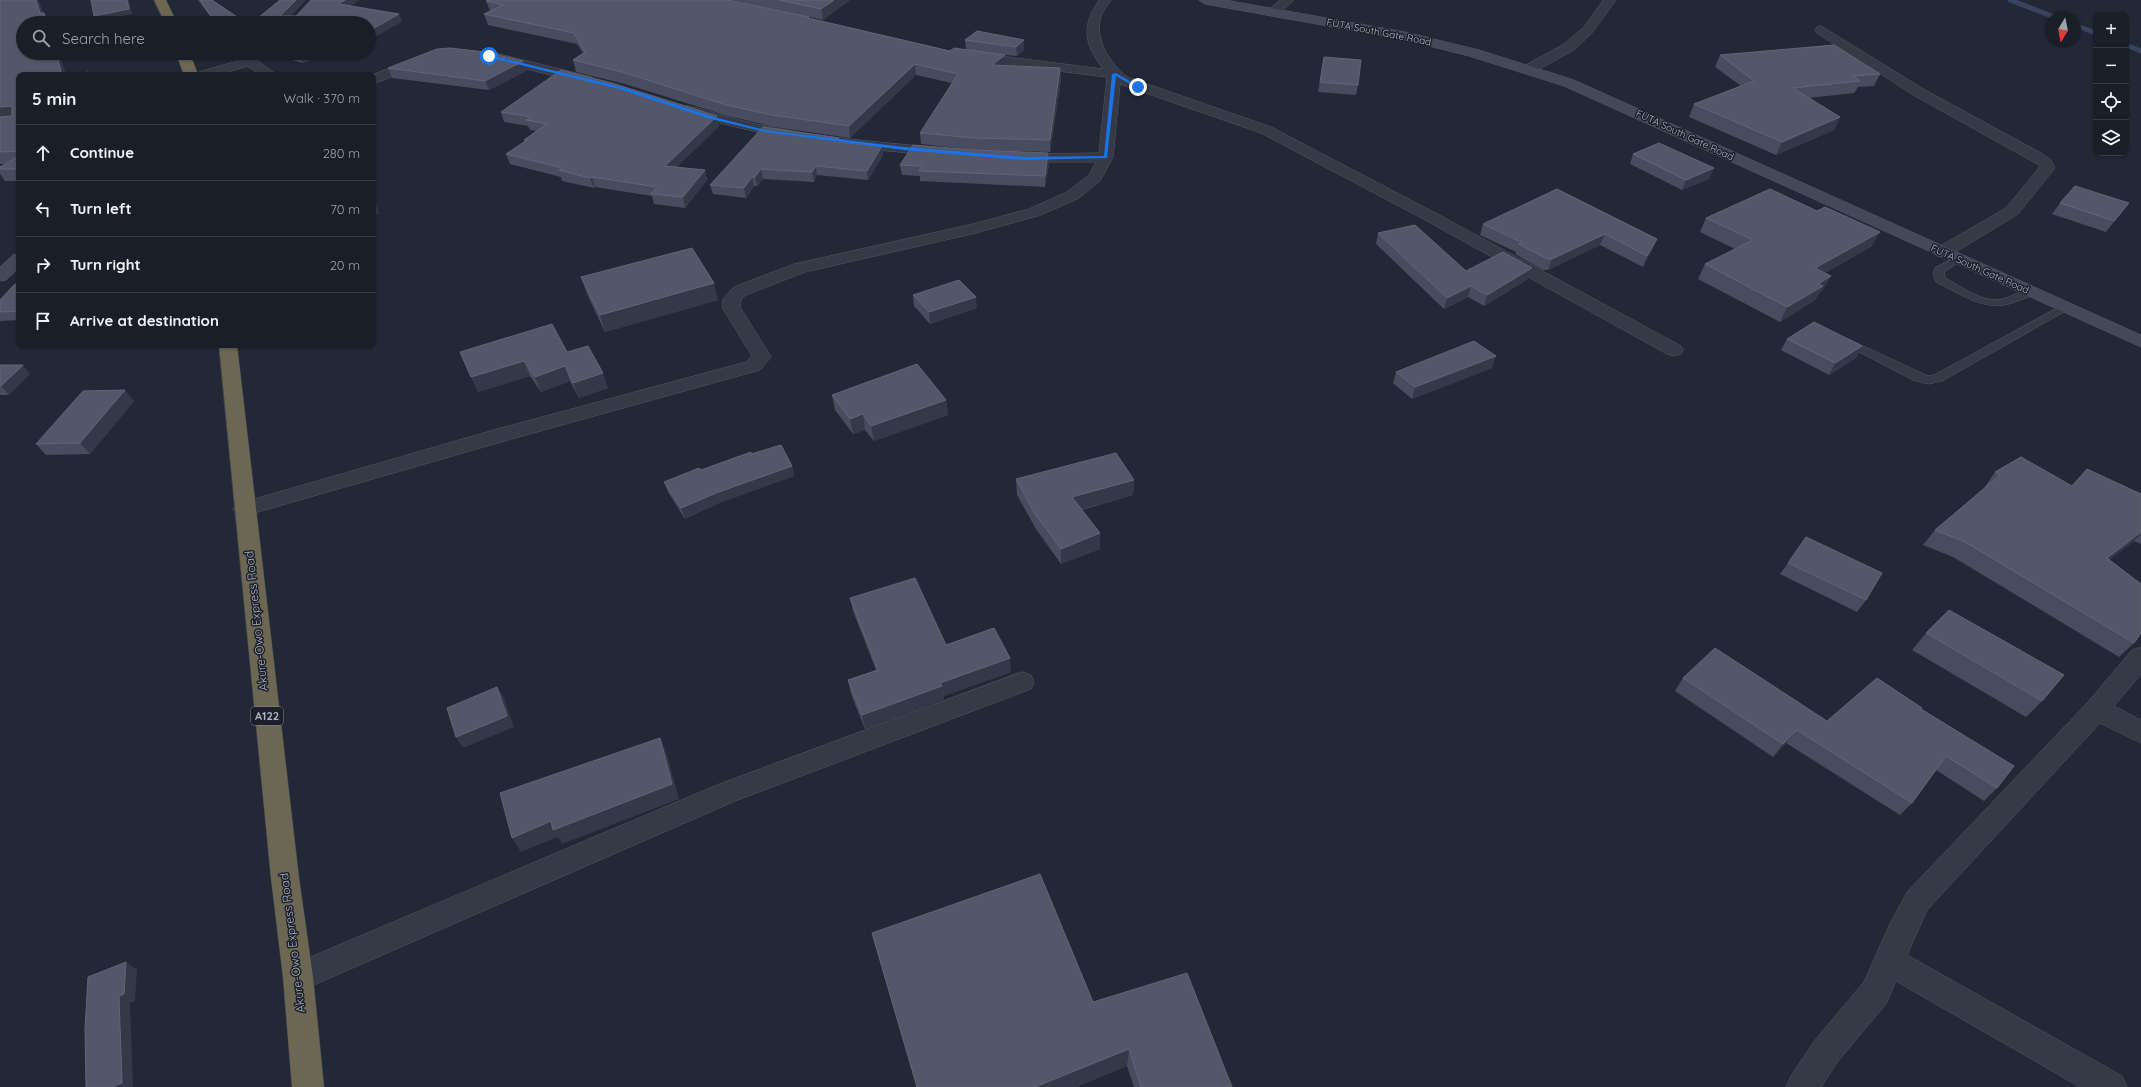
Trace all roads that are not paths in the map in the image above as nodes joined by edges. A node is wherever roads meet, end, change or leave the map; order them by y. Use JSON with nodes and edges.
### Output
{"nodes":[{"id":1,"x":1105,"y":0,"type":"edge"},
{"id":2,"x":1205,"y":0,"type":"edge"},
{"id":3,"x":1288,"y":0,"type":"edge"},
{"id":4,"x":1610,"y":0,"type":"edge"},
{"id":5,"x":164,"y":1,"type":"edge"},
{"id":6,"x":1273,"y":12,"type":"junction"},
{"id":7,"x":169,"y":16,"type":"edge"},
{"id":8,"x":1821,"y":30,"type":"dead end"},
{"id":9,"x":432,"y":55,"type":"edge"},
{"id":10,"x":482,"y":55,"type":"edge"},
{"id":11,"x":963,"y":55,"type":"edge"},
{"id":12,"x":186,"y":60,"type":"edge"},
{"id":13,"x":248,"y":60,"type":"edge"},
{"id":14,"x":258,"y":60,"type":"edge"},
{"id":15,"x":1529,"y":69,"type":"junction"},
{"id":16,"x":191,"y":72,"type":"edge"},
{"id":17,"x":216,"y":72,"type":"edge"},
{"id":18,"x":268,"y":72,"type":"edge"},
{"id":19,"x":1114,"y":74,"type":"junction"},
{"id":20,"x":376,"y":79,"type":"edge"},
{"id":21,"x":598,"y":82,"type":"edge"},
{"id":22,"x":675,"y":105,"type":"edge"},
{"id":23,"x":951,"y":153,"type":"edge"},
{"id":24,"x":1004,"y":157,"type":"edge"},
{"id":25,"x":1106,"y":157,"type":"junction"},
{"id":26,"x":1943,"y":252,"type":"junction"},
{"id":27,"x":1959,"y":259,"type":"junction"},
{"id":28,"x":16,"y":261,"type":"edge"},
{"id":29,"x":0,"y":276,"type":"edge"},
{"id":30,"x":2031,"y":292,"type":"junction"},
{"id":31,"x":2065,"y":307,"type":"junction"},
{"id":32,"x":1841,"y":340,"type":"edge"},
{"id":33,"x":2141,"y":342,"type":"edge"},
{"id":34,"x":228,"y":348,"type":"edge"},
{"id":35,"x":1674,"y":350,"type":"dead end"},
{"id":36,"x":244,"y":509,"type":"junction"},
{"id":37,"x":2141,"y":657,"type":"edge"},
{"id":38,"x":1022,"y":682,"type":"dead end"},
{"id":39,"x":2097,"y":709,"type":"junction"},
{"id":40,"x":2141,"y":732,"type":"edge"},
{"id":41,"x":1890,"y":961,"type":"junction"},
{"id":42,"x":298,"y":977,"type":"junction"},
{"id":43,"x":308,"y":1087,"type":"edge"},
{"id":44,"x":1802,"y":1087,"type":"edge"},
{"id":45,"x":2111,"y":1087,"type":"edge"}],
"edges":[{"from":1,"to":19,"type":"street"},
{"from":2,"to":6,"type":"main road","name":"FUTA South Gate Road"},
{"from":3,"to":6,"type":"street"},
{"from":4,"to":15,"type":"street"},
{"from":5,"to":7,"type":"highway"},
{"from":6,"to":15,"type":"main road","name":"FUTA South Gate Road"},
{"from":8,"to":26,"type":"street"},
{"from":9,"to":20,"type":"street"},
{"from":10,"to":21,"type":"street"},
{"from":11,"to":19,"type":"street"},
{"from":12,"to":16,"type":"highway"},
{"from":13,"to":17,"type":"street"},
{"from":14,"to":18,"type":"street"},
{"from":15,"to":26,"type":"main road","name":"FUTA South Gate Road"},
{"from":19,"to":25,"type":"street"},
{"from":19,"to":35,"type":"street"},
{"from":22,"to":23,"type":"street"},
{"from":24,"to":25,"type":"street"},
{"from":25,"to":36,"type":"street"},
{"from":26,"to":27,"type":"main road","name":"FUTA South Gate Road"},
{"from":27,"to":30,"type":"main road","name":"FUTA South Gate Road"},
{"from":27,"to":30,"type":"lane"},
{"from":28,"to":29,"type":"main road"},
{"from":30,"to":31,"type":"main road","name":"FUTA South Gate Road"},
{"from":31,"to":32,"type":"lane"},
{"from":31,"to":33,"type":"main road","name":"FUTA South Gate Road"},
{"from":34,"to":36,"type":"highway","name":"Akure-Owo Express Road","number":"A122"},
{"from":36,"to":42,"type":"highway","name":"Akure-Owo Express Road","number":"A122"},
{"from":37,"to":39,"type":"street"},
{"from":38,"to":42,"type":"street"},
{"from":39,"to":40,"type":"street"},
{"from":39,"to":41,"type":"street"},
{"from":41,"to":44,"type":"street"},
{"from":41,"to":45,"type":"street"},
{"from":42,"to":43,"type":"highway","name":"Akure-Owo Express Road","number":"A122"}]}
